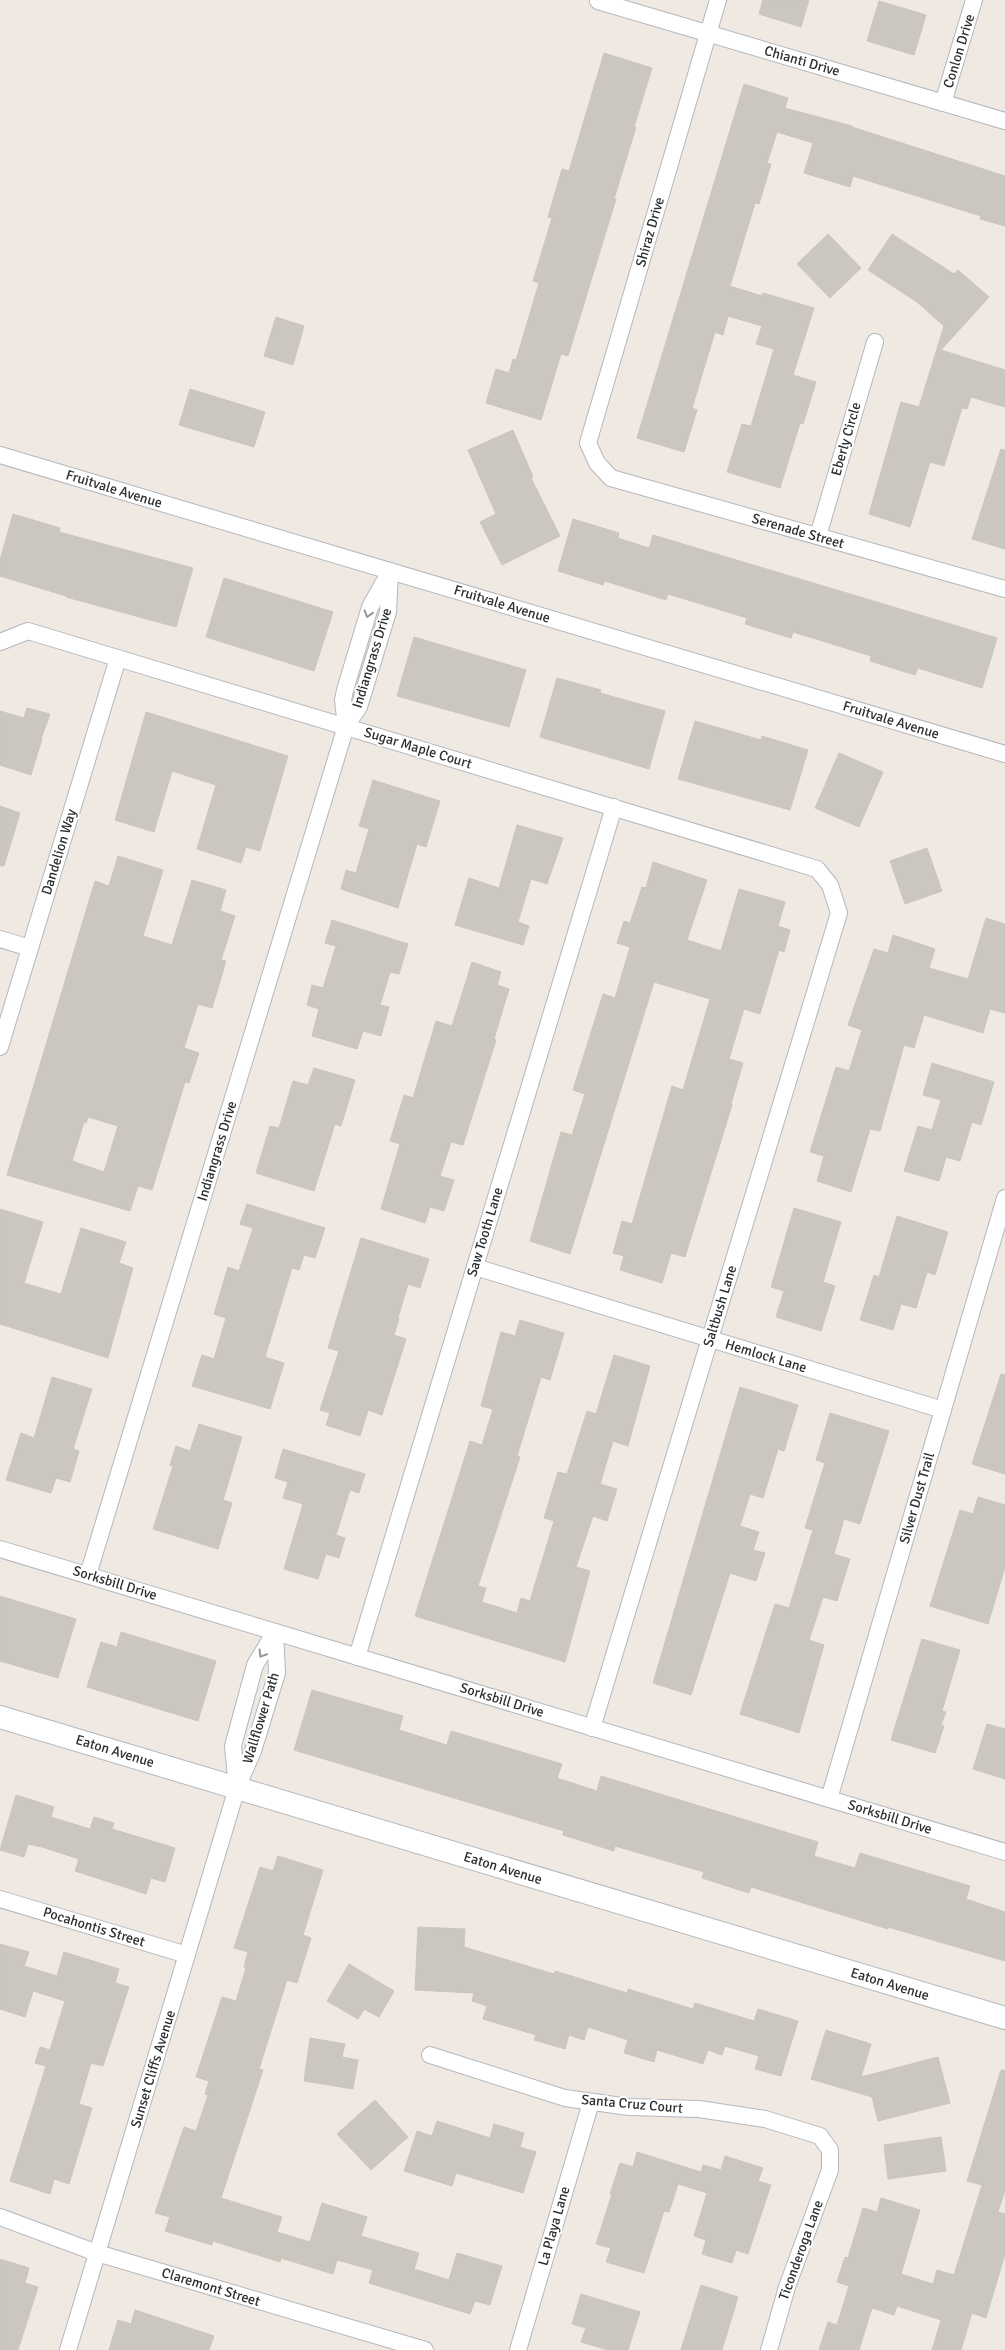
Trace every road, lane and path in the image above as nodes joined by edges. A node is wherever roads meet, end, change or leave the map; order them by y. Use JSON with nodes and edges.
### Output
{"nodes":[{"id":1,"x":718,"y":0,"type":"edge"},
{"id":2,"x":974,"y":0,"type":"edge"},
{"id":3,"x":598,"y":1,"type":"dead end"},
{"id":4,"x":708,"y":33,"type":"junction"},
{"id":5,"x":943,"y":103,"type":"junction"},
{"id":6,"x":1005,"y":121,"type":"edge"},
{"id":7,"x":875,"y":342,"type":"dead end"},
{"id":8,"x":0,"y":454,"type":"edge"},
{"id":9,"x":597,"y":463,"type":"joint"},
{"id":10,"x":818,"y":536,"type":"junction"},
{"id":11,"x":390,"y":571,"type":"junction"},
{"id":12,"x":1005,"y":589,"type":"edge"},
{"id":13,"x":0,"y":642,"type":"edge"},
{"id":14,"x":118,"y":658,"type":"junction"},
{"id":15,"x":346,"y":726,"type":"junction"},
{"id":16,"x":1005,"y":754,"type":"edge"},
{"id":17,"x":614,"y":807,"type":"junction"},
{"id":18,"x":830,"y":885,"type":"joint"},
{"id":19,"x":0,"y":939,"type":"edge"},
{"id":20,"x":30,"y":948,"type":"junction"},
{"id":21,"x":0,"y":1047,"type":"edge"},
{"id":22,"x":1005,"y":1198,"type":"edge"},
{"id":23,"x":475,"y":1267,"type":"junction"},
{"id":24,"x":710,"y":1339,"type":"junction"},
{"id":25,"x":943,"y":1410,"type":"junction"},
{"id":26,"x":0,"y":1549,"type":"edge"},
{"id":27,"x":88,"y":1575,"type":"junction"},
{"id":28,"x":275,"y":1632,"type":"junction"},
{"id":29,"x":357,"y":1656,"type":"junction"},
{"id":30,"x":0,"y":1717,"type":"edge"},
{"id":31,"x":592,"y":1728,"type":"junction"},
{"id":32,"x":237,"y":1788,"type":"junction"},
{"id":33,"x":828,"y":1799,"type":"junction"},
{"id":34,"x":1005,"y":1852,"type":"edge"},
{"id":35,"x":0,"y":1899,"type":"edge"},
{"id":36,"x":187,"y":1955,"type":"junction"},
{"id":37,"x":1005,"y":2018,"type":"edge"},
{"id":38,"x":430,"y":2055,"type":"dead end"},
{"id":39,"x":591,"y":2102,"type":"junction"},
{"id":40,"x":830,"y":2150,"type":"joint"},
{"id":41,"x":0,"y":2217,"type":"edge"},
{"id":42,"x":97,"y":2253,"type":"junction"},
{"id":43,"x":68,"y":2350,"type":"edge"},
{"id":44,"x":425,"y":2350,"type":"edge"},
{"id":45,"x":518,"y":2350,"type":"edge"},
{"id":46,"x":769,"y":2350,"type":"edge"}],
"edges":[{"from":1,"to":4,"type":"street","name":"Shiraz Drive"},
{"from":2,"to":5,"type":"street","name":"Conlon Drive"},
{"from":3,"to":4,"type":"street","name":"Chianti Drive"},
{"from":4,"to":5,"type":"street","name":"Chianti Drive"},
{"from":4,"to":9,"type":"street","name":"Shiraz Drive"},
{"from":5,"to":6,"type":"street","name":"Chianti Drive"},
{"from":7,"to":10,"type":"street","name":"Eberly Circle"},
{"from":8,"to":11,"type":"street","name":"Fruitvale Avenue"},
{"from":9,"to":10,"type":"street","name":"Serenade Street"},
{"from":10,"to":12,"type":"street","name":"Serenade Street"},
{"from":11,"to":15,"type":"street","name":"Indiangrass Drive"},
{"from":11,"to":16,"type":"street","name":"Fruitvale Avenue"},
{"from":13,"to":14,"type":"street","name":"Sugar Maple Court"},
{"from":14,"to":15,"type":"street","name":"Sugar Maple Court"},
{"from":14,"to":20,"type":"street","name":"Dandelion Way"},
{"from":15,"to":17,"type":"street","name":"Sugar Maple Court"},
{"from":15,"to":27,"type":"street","name":"Indiangrass Drive"},
{"from":17,"to":18,"type":"street","name":"Sugar Maple Court"},
{"from":17,"to":23,"type":"street","name":"Saw Tooth Lane"},
{"from":18,"to":24,"type":"street","name":"Saltbush Lane"},
{"from":19,"to":20,"type":"street"},
{"from":20,"to":21,"type":"street","name":"Dandelion Way"},
{"from":22,"to":25,"type":"street","name":"Silver Dust Trail"},
{"from":23,"to":24,"type":"street","name":"Hemlock Lane"},
{"from":23,"to":29,"type":"street","name":"Saw Tooth Lane"},
{"from":24,"to":25,"type":"street","name":"Hemlock Lane"},
{"from":24,"to":31,"type":"street","name":"Saltbush Lane"},
{"from":25,"to":33,"type":"street","name":"Silver Dust Trail"},
{"from":26,"to":27,"type":"street","name":"Sorksbill Drive"},
{"from":27,"to":28,"type":"street","name":"Sorksbill Drive"},
{"from":28,"to":29,"type":"street","name":"Sorksbill Drive"},
{"from":28,"to":32,"type":"street","name":"Wallflower Path"},
{"from":28,"to":32,"type":"street","name":"Wallflower Path","one_way":true},
{"from":29,"to":31,"type":"street","name":"Sorksbill Drive"},
{"from":30,"to":32,"type":"street","name":"Eaton Avenue"},
{"from":31,"to":33,"type":"street","name":"Sorksbill Drive"},
{"from":32,"to":36,"type":"street","name":"Sunset Cliffs Avenue"},
{"from":32,"to":37,"type":"street","name":"Eaton Avenue"},
{"from":33,"to":34,"type":"street","name":"Sorksbill Drive"},
{"from":35,"to":36,"type":"street","name":"Pocahontis Street"},
{"from":36,"to":42,"type":"street","name":"Sunset Cliffs Avenue"},
{"from":38,"to":39,"type":"street","name":"Santa Cruz Court"},
{"from":39,"to":40,"type":"street","name":"Santa Cruz Court"},
{"from":39,"to":45,"type":"street","name":"La Playa Lane"},
{"from":40,"to":46,"type":"street","name":"Ticonderoga Lane"},
{"from":41,"to":42,"type":"street","name":"Claremont Street"},
{"from":42,"to":43,"type":"street","name":"Sunset Cliffs Avenue"},
{"from":42,"to":44,"type":"street","name":"Claremont Street"}]}
